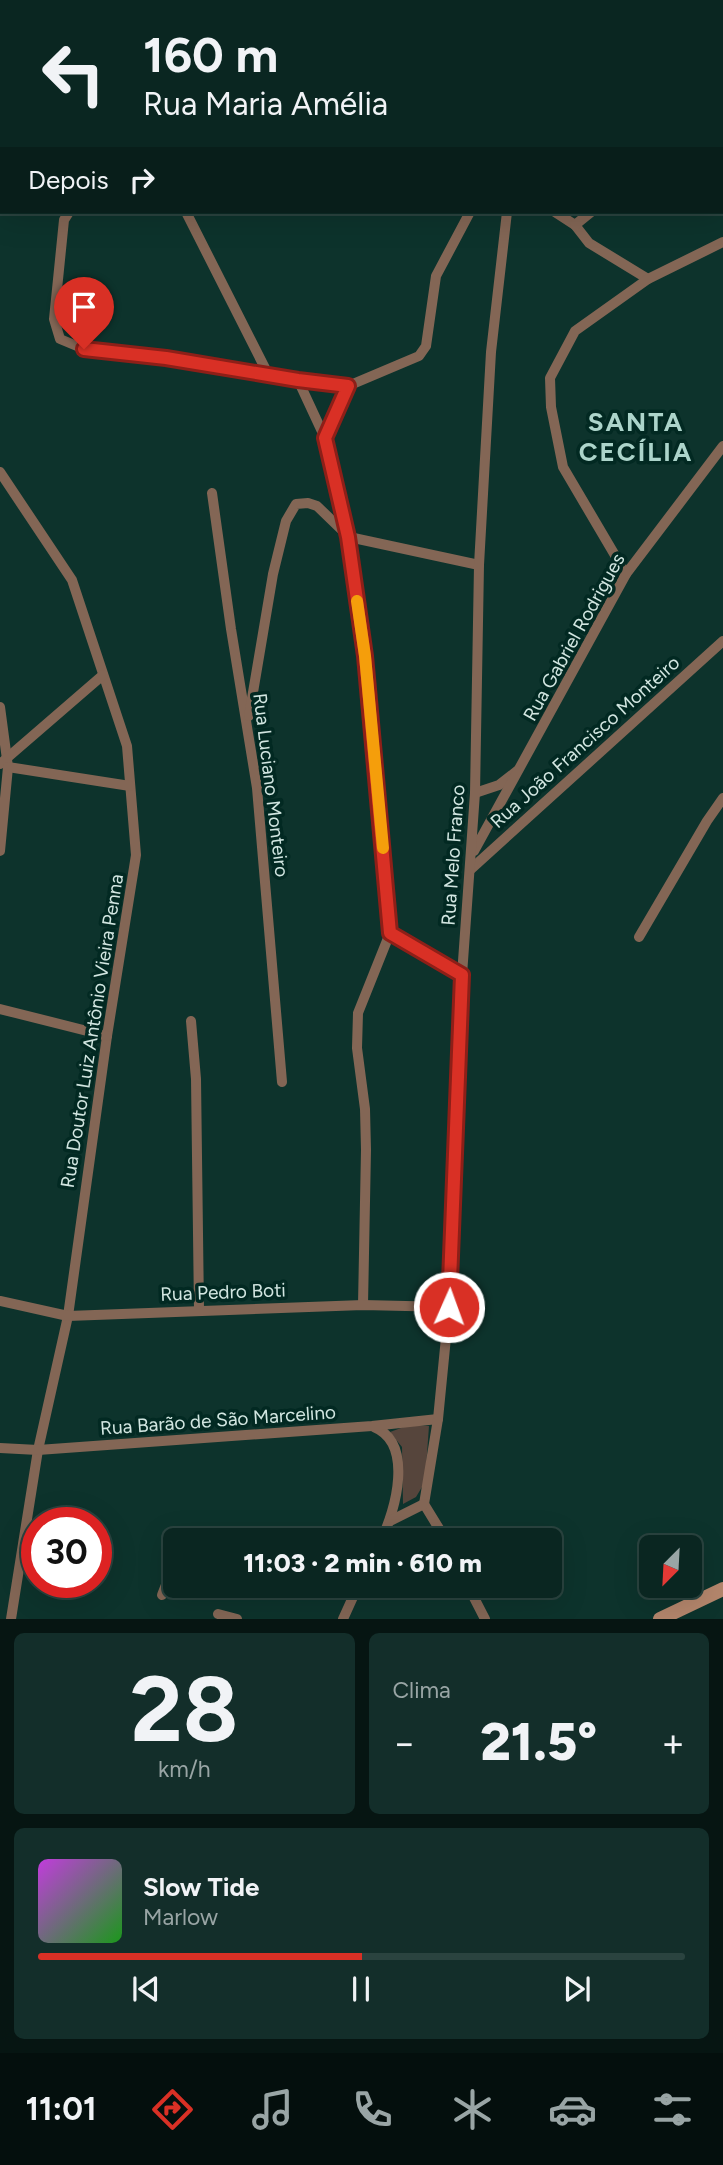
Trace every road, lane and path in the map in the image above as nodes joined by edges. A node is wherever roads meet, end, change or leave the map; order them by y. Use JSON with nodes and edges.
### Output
{"nodes":[{"id":1,"x":68,"y":214,"type":"edge"},
{"id":2,"x":187,"y":214,"type":"edge"},
{"id":3,"x":469,"y":214,"type":"edge"},
{"id":4,"x":507,"y":214,"type":"edge"},
{"id":5,"x":558,"y":214,"type":"edge"},
{"id":6,"x":589,"y":214,"type":"edge"},
{"id":7,"x":575,"y":225,"type":"junction"},
{"id":8,"x":723,"y":242,"type":"edge"},
{"id":9,"x":648,"y":279,"type":"junction"},
{"id":10,"x":268,"y":374,"type":"junction"},
{"id":11,"x":298,"y":380,"type":"junction"},
{"id":12,"x":348,"y":386,"type":"junction"},
{"id":13,"x":325,"y":438,"type":"junction"},
{"id":14,"x":723,"y":446,"type":"edge"},
{"id":15,"x":0,"y":472,"type":"edge"},
{"id":16,"x":212,"y":494,"type":"dead end"},
{"id":17,"x":348,"y":537,"type":"junction"},
{"id":18,"x":479,"y":565,"type":"junction"},
{"id":19,"x":626,"y":573,"type":"junction"},
{"id":20,"x":723,"y":641,"type":"edge"},
{"id":21,"x":103,"y":675,"type":"junction"},
{"id":22,"x":0,"y":707,"type":"edge"},
{"id":23,"x":247,"y":726,"type":"junction"},
{"id":24,"x":5,"y":763,"type":"edge"},
{"id":25,"x":522,"y":767,"type":"junction"},
{"id":26,"x":130,"y":786,"type":"junction"},
{"id":27,"x":475,"y":793,"type":"junction"},
{"id":28,"x":723,"y":798,"type":"edge"},
{"id":29,"x":0,"y":851,"type":"edge"},
{"id":30,"x":471,"y":856,"type":"junction"},
{"id":31,"x":470,"y":870,"type":"junction"},
{"id":32,"x":390,"y":933,"type":"junction"},
{"id":33,"x":639,"y":937,"type":"dead end"},
{"id":34,"x":462,"y":975,"type":"junction"},
{"id":35,"x":0,"y":1009,"type":"edge"},
{"id":36,"x":191,"y":1021,"type":"dead end"},
{"id":37,"x":107,"y":1036,"type":"junction"},
{"id":38,"x":282,"y":1082,"type":"dead end"},
{"id":39,"x":0,"y":1301,"type":"edge"},
{"id":40,"x":363,"y":1305,"type":"junction"},
{"id":41,"x":449,"y":1307,"type":"junction"},
{"id":42,"x":199,"y":1310,"type":"junction"},
{"id":43,"x":68,"y":1316,"type":"junction"},
{"id":44,"x":439,"y":1419,"type":"junction"},
{"id":45,"x":372,"y":1426,"type":"junction"},
{"id":46,"x":0,"y":1448,"type":"edge"},
{"id":47,"x":38,"y":1450,"type":"junction"},
{"id":48,"x":424,"y":1504,"type":"junction"},
{"id":49,"x":390,"y":1521,"type":"junction"},
{"id":50,"x":387,"y":1528,"type":"edge"},
{"id":51,"x":439,"y":1528,"type":"edge"},
{"id":52,"x":723,"y":1589,"type":"edge"},
{"id":53,"x":353,"y":1598,"type":"edge"},
{"id":54,"x":474,"y":1598,"type":"edge"},
{"id":55,"x":218,"y":1614,"type":"dead end"},
{"id":56,"x":11,"y":1619,"type":"edge"},
{"id":57,"x":237,"y":1619,"type":"edge"},
{"id":58,"x":343,"y":1619,"type":"edge"},
{"id":59,"x":485,"y":1619,"type":"edge"},
{"id":60,"x":660,"y":1619,"type":"edge"}],
"edges":[{"from":1,"to":10,"type":"street"},
{"from":2,"to":10,"type":"street"},
{"from":3,"to":12,"type":"street"},
{"from":4,"to":18,"type":"street","name":"Rua Melo Franco"},
{"from":5,"to":7,"type":"street"},
{"from":6,"to":7,"type":"street"},
{"from":7,"to":9,"type":"street"},
{"from":8,"to":9,"type":"street"},
{"from":9,"to":19,"type":"street"},
{"from":10,"to":11,"type":"street"},
{"from":11,"to":12,"type":"street"},
{"from":11,"to":13,"type":"street"},
{"from":12,"to":13,"type":"street"},
{"from":13,"to":17,"type":"street"},
{"from":14,"to":19,"type":"street","name":"Rua Gabriel Rodrigues"},
{"from":15,"to":21,"type":"street","name":"Rua Doutor Luiz Antônio Vieira Penna"},
{"from":16,"to":23,"type":"street","name":"Rua Luciano Monteiro"},
{"from":17,"to":18,"type":"street"},
{"from":17,"to":23,"type":"street"},
{"from":17,"to":32,"type":"street"},
{"from":18,"to":27,"type":"street","name":"Rua Melo Franco"},
{"from":19,"to":25,"type":"street","name":"Rua Gabriel Rodrigues"},
{"from":20,"to":31,"type":"street","name":"Rua João Francisco Monteiro"},
{"from":21,"to":24,"type":"street"},
{"from":21,"to":26,"type":"street","name":"Rua Doutor Luiz Antônio Vieira Penna"},
{"from":22,"to":24,"type":"street"},
{"from":23,"to":38,"type":"street","name":"Rua Luciano Monteiro"},
{"from":24,"to":26,"type":"street"},
{"from":24,"to":29,"type":"street"},
{"from":25,"to":27,"type":"street"},
{"from":25,"to":30,"type":"street","name":"Rua Gabriel Rodrigues"},
{"from":26,"to":37,"type":"street","name":"Rua Doutor Luiz Antônio Vieira Penna"},
{"from":27,"to":30,"type":"street","name":"Rua Melo Franco"},
{"from":28,"to":33,"type":"street"},
{"from":30,"to":31,"type":"street","name":"Rua Melo Franco"},
{"from":31,"to":34,"type":"street","name":"Rua Melo Franco"},
{"from":32,"to":34,"type":"street"},
{"from":32,"to":40,"type":"street"},
{"from":34,"to":41,"type":"street","name":"Rua Melo Franco"},
{"from":35,"to":37,"type":"street"},
{"from":36,"to":42,"type":"street"},
{"from":37,"to":43,"type":"street","name":"Rua Doutor Luiz Antônio Vieira Penna"},
{"from":39,"to":43,"type":"street","name":"Rua Pedro Boti"},
{"from":40,"to":41,"type":"street","name":"Rua Pedro Boti"},
{"from":40,"to":42,"type":"street","name":"Rua Pedro Boti"},
{"from":41,"to":44,"type":"street","name":"Rua Melo Franco"},
{"from":42,"to":43,"type":"street","name":"Rua Pedro Boti"},
{"from":43,"to":47,"type":"street","name":"Rua Doutor Luiz Antônio Vieira Penna"},
{"from":44,"to":45,"type":"street","name":"Rua Barão de São Marcelino"},
{"from":44,"to":48,"type":"street","name":"Rua Melo Franco"},
{"from":45,"to":47,"type":"street","name":"Rua Barão de São Marcelino"},
{"from":45,"to":49,"type":"street"},
{"from":46,"to":47,"type":"street","name":"Rua Barão de São Marcelino"},
{"from":47,"to":56,"type":"street","name":"Rua Doutor Luiz Antônio Vieira Penna"},
{"from":48,"to":49,"type":"street"},
{"from":48,"to":51,"type":"street"},
{"from":49,"to":50,"type":"street"},
{"from":52,"to":60,"type":"main road"},
{"from":53,"to":58,"type":"street"},
{"from":54,"to":59,"type":"street"},
{"from":55,"to":57,"type":"street"}]}
